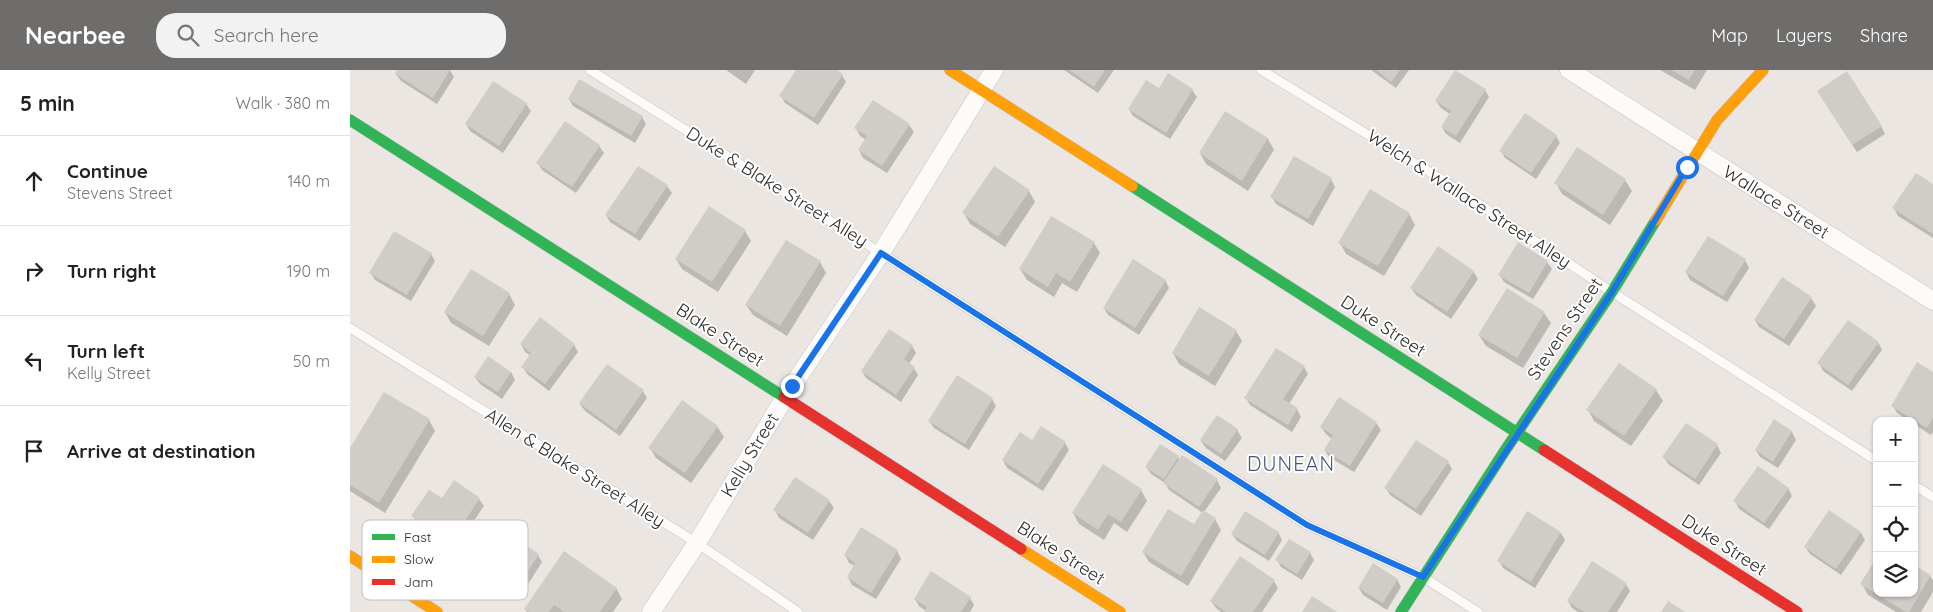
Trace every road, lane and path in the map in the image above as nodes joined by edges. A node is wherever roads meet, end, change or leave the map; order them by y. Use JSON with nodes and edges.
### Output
{"nodes":[{"id":1,"x":590,"y":70,"type":"edge"},
{"id":2,"x":950,"y":70,"type":"edge"},
{"id":3,"x":994,"y":70,"type":"edge"},
{"id":4,"x":1261,"y":70,"type":"edge"},
{"id":5,"x":1569,"y":70,"type":"edge"},
{"id":6,"x":1763,"y":70,"type":"edge"},
{"id":7,"x":981,"y":90,"type":"junction"},
{"id":8,"x":350,"y":120,"type":"edge"},
{"id":9,"x":1696,"y":151,"type":"junction"},
{"id":10,"x":881,"y":253,"type":"junction"},
{"id":11,"x":1612,"y":292,"type":"junction"},
{"id":12,"x":1933,"y":301,"type":"edge"},
{"id":13,"x":350,"y":328,"type":"edge"},
{"id":14,"x":784,"y":397,"type":"junction"},
{"id":15,"x":1517,"y":433,"type":"junction"},
{"id":16,"x":1873,"y":459,"type":"edge"},
{"id":17,"x":1918,"y":488,"type":"edge"},
{"id":18,"x":1933,"y":497,"type":"edge"},
{"id":19,"x":697,"y":543,"type":"junction"},
{"id":20,"x":350,"y":556,"type":"edge"},
{"id":21,"x":362,"y":564,"type":"edge"},
{"id":22,"x":1423,"y":577,"type":"junction"},
{"id":23,"x":418,"y":600,"type":"edge"},
{"id":24,"x":437,"y":612,"type":"edge"},
{"id":25,"x":651,"y":612,"type":"edge"},
{"id":26,"x":798,"y":612,"type":"edge"},
{"id":27,"x":1120,"y":612,"type":"edge"},
{"id":28,"x":1401,"y":612,"type":"edge"},
{"id":29,"x":1478,"y":612,"type":"edge"},
{"id":30,"x":1797,"y":612,"type":"edge"}],
"edges":[{"from":1,"to":10,"type":"lane","name":"Duke & Blake Street Alley"},
{"from":2,"to":7,"type":"street","name":"Duke Street"},
{"from":3,"to":7,"type":"street","name":"Kelly Street"},
{"from":4,"to":11,"type":"lane","name":"Welch & Wallace Street Alley"},
{"from":5,"to":9,"type":"street","name":"Wallace Street"},
{"from":6,"to":9,"type":"street","name":"Stevens Street"},
{"from":7,"to":10,"type":"street","name":"Kelly Street"},
{"from":7,"to":15,"type":"street","name":"Duke Street"},
{"from":8,"to":14,"type":"street","name":"Blake Street"},
{"from":9,"to":11,"type":"street","name":"Stevens Street"},
{"from":9,"to":12,"type":"street","name":"Wallace Street"},
{"from":10,"to":14,"type":"street","name":"Kelly Street"},
{"from":10,"to":22,"type":"lane","name":"Duke & Blake Street Alley"},
{"from":11,"to":15,"type":"street","name":"Stevens Street"},
{"from":11,"to":16,"type":"lane","name":"Welch & Wallace Street Alley"},
{"from":13,"to":19,"type":"lane","name":"Allen & Blake Street Alley"},
{"from":14,"to":19,"type":"street","name":"Kelly Street"},
{"from":14,"to":27,"type":"street","name":"Blake Street"},
{"from":15,"to":22,"type":"street","name":"Stevens Street"},
{"from":15,"to":30,"type":"street","name":"Duke Street"},
{"from":17,"to":18,"type":"lane"},
{"from":19,"to":25,"type":"street","name":"Kelly Street"},
{"from":19,"to":26,"type":"lane","name":"Allen & Blake Street Alley"},
{"from":20,"to":21,"type":"street"},
{"from":22,"to":28,"type":"street","name":"Stevens Street"},
{"from":22,"to":29,"type":"lane","name":"Duke & Blake Street Alley"},
{"from":23,"to":24,"type":"street"}]}
